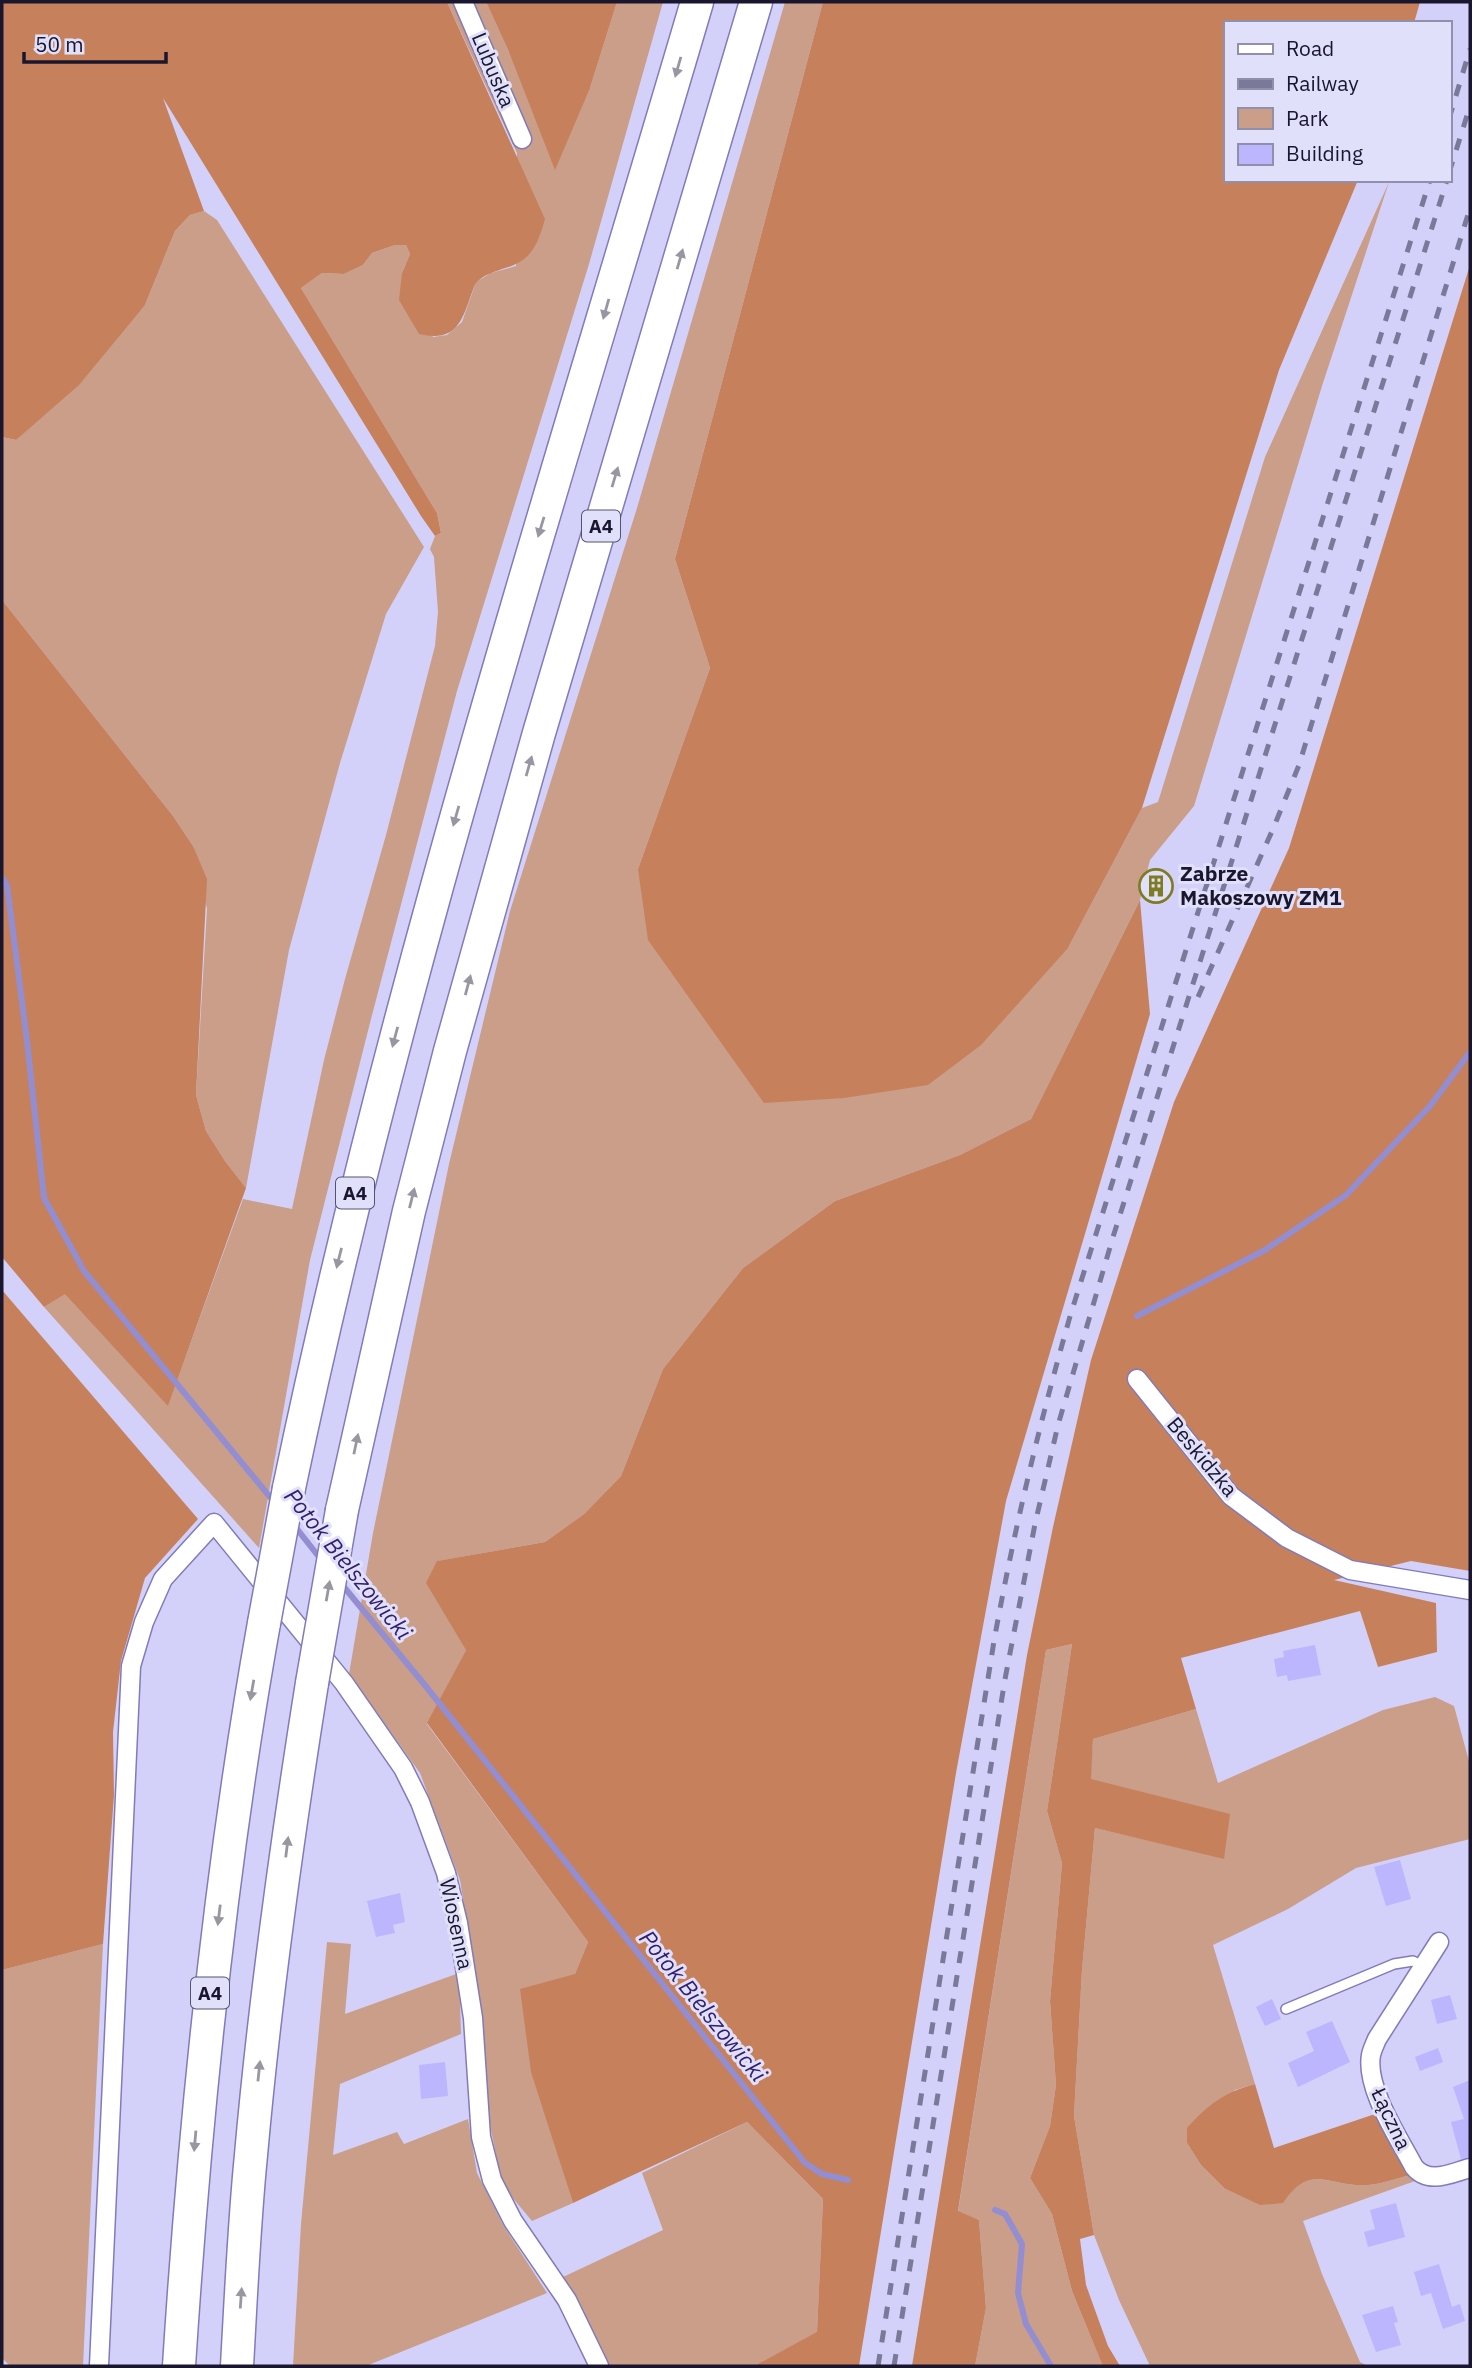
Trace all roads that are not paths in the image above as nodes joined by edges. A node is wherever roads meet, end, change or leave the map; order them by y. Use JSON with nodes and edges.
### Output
{"nodes":[{"id":1,"x":463,"y":2,"type":"edge"},
{"id":2,"x":697,"y":2,"type":"edge"},
{"id":3,"x":756,"y":2,"type":"edge"},
{"id":4,"x":522,"y":139,"type":"dead end"},
{"id":5,"x":1138,"y":1379,"type":"dead end"},
{"id":6,"x":1470,"y":1590,"type":"edge"},
{"id":7,"x":1439,"y":1942,"type":"dead end"},
{"id":8,"x":1423,"y":1966,"type":"junction"},
{"id":9,"x":1286,"y":2009,"type":"dead end"},
{"id":10,"x":1470,"y":2168,"type":"edge"},
{"id":11,"x":99,"y":2366,"type":"edge"},
{"id":12,"x":179,"y":2366,"type":"edge"},
{"id":13,"x":237,"y":2366,"type":"edge"},
{"id":14,"x":599,"y":2366,"type":"edge"}],
"edges":[{"from":1,"to":4,"type":"street","name":"Lubuska"},
{"from":2,"to":12,"type":"highway","number":"A4","one_way":true,"bridge":true},
{"from":13,"to":3,"type":"highway","number":"A4","one_way":true,"bridge":true},
{"from":5,"to":6,"type":"street","name":"Beskidzka"},
{"from":7,"to":8,"type":"street","name":"Łączna"},
{"from":8,"to":9,"type":"lane"},
{"from":8,"to":10,"type":"street","name":"Łączna"},
{"from":11,"to":14,"type":"street","name":"Wiosenna"}]}
